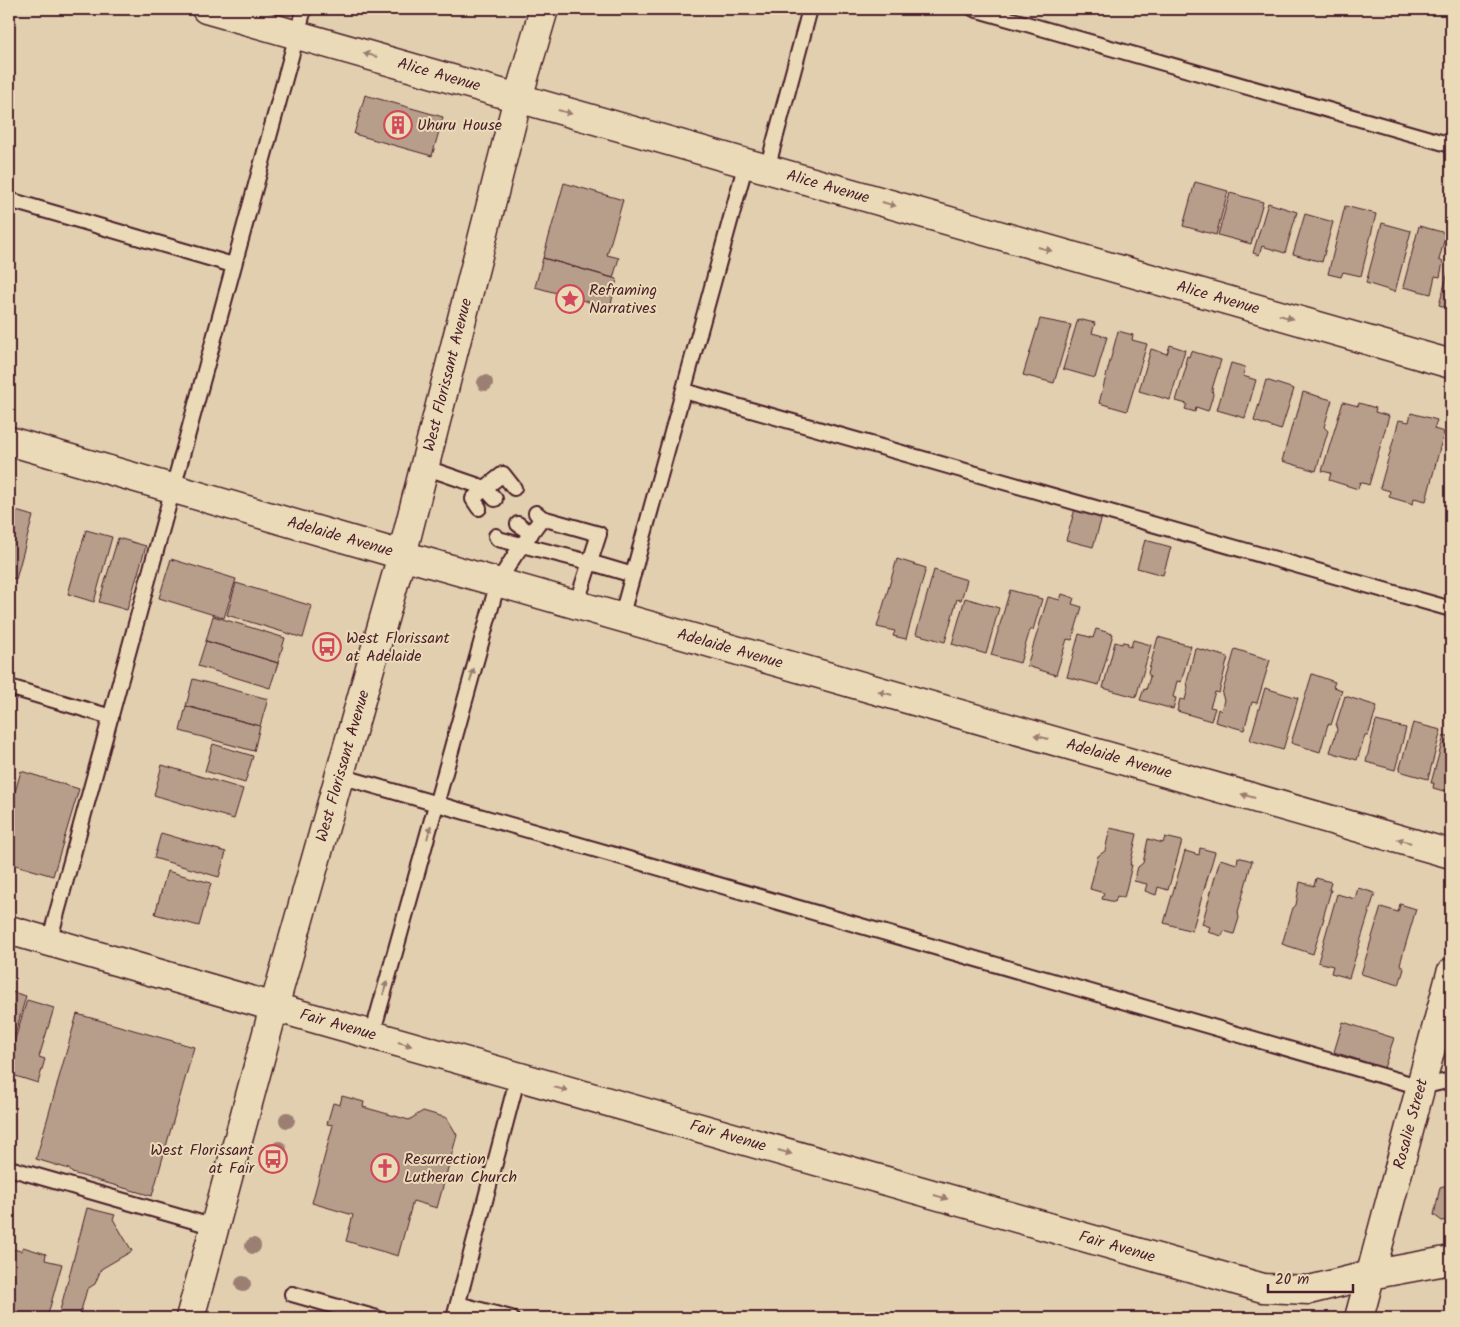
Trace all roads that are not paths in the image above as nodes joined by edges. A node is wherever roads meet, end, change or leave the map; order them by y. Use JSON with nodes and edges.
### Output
{"nodes":[{"id":1,"x":206,"y":9,"type":"edge"},
{"id":2,"x":544,"y":9,"type":"edge"},
{"id":3,"x":810,"y":9,"type":"edge"},
{"id":4,"x":974,"y":9,"type":"edge"},
{"id":5,"x":300,"y":22,"type":"edge"},
{"id":6,"x":518,"y":98,"type":"junction"},
{"id":7,"x":1451,"y":145,"type":"edge"},
{"id":8,"x":756,"y":166,"type":"junction"},
{"id":9,"x":9,"y":200,"type":"edge"},
{"id":10,"x":233,"y":265,"type":"junction"},
{"id":11,"x":1451,"y":364,"type":"edge"},
{"id":12,"x":684,"y":391,"type":"junction"},
{"id":13,"x":9,"y":441,"type":"edge"},
{"id":14,"x":424,"y":467,"type":"junction"},
{"id":15,"x":485,"y":488,"type":"junction"},
{"id":16,"x":514,"y":488,"type":"dead end"},
{"id":17,"x":173,"y":489,"type":"junction"},
{"id":18,"x":495,"y":499,"type":"dead end"},
{"id":19,"x":479,"y":508,"type":"dead end"},
{"id":20,"x":518,"y":524,"type":"dead end"},
{"id":21,"x":496,"y":536,"type":"dead end"},
{"id":22,"x":527,"y":539,"type":"junction"},
{"id":23,"x":402,"y":555,"type":"junction"},
{"id":24,"x":589,"y":562,"type":"junction"},
{"id":25,"x":633,"y":575,"type":"junction"},
{"id":26,"x":498,"y":582,"type":"junction"},
{"id":27,"x":576,"y":605,"type":"junction"},
{"id":28,"x":1451,"y":609,"type":"edge"},
{"id":29,"x":622,"y":618,"type":"junction"},
{"id":30,"x":9,"y":687,"type":"edge"},
{"id":31,"x":110,"y":717,"type":"junction"},
{"id":32,"x":340,"y":776,"type":"junction"},
{"id":33,"x":436,"y":804,"type":"junction"},
{"id":34,"x":1451,"y":854,"type":"edge"},
{"id":35,"x":9,"y":930,"type":"edge"},
{"id":36,"x":48,"y":942,"type":"junction"},
{"id":37,"x":1451,"y":974,"type":"edge"},
{"id":38,"x":274,"y":1007,"type":"junction"},
{"id":39,"x":372,"y":1035,"type":"junction"},
{"id":40,"x":518,"y":1076,"type":"junction"},
{"id":41,"x":1451,"y":1080,"type":"edge"},
{"id":42,"x":1421,"y":1087,"type":"junction"},
{"id":43,"x":9,"y":1168,"type":"edge"},
{"id":44,"x":215,"y":1227,"type":"junction"},
{"id":45,"x":1451,"y":1260,"type":"edge"},
{"id":46,"x":1370,"y":1275,"type":"junction"},
{"id":47,"x":292,"y":1294,"type":"dead end"},
{"id":48,"x":458,"y":1304,"type":"junction"},
{"id":49,"x":190,"y":1318,"type":"edge"},
{"id":50,"x":377,"y":1318,"type":"edge"},
{"id":51,"x":454,"y":1318,"type":"edge"},
{"id":52,"x":511,"y":1318,"type":"edge"},
{"id":53,"x":1359,"y":1318,"type":"edge"}],
"edges":[{"from":1,"to":5,"type":"street","name":"Alice Avenue"},
{"from":2,"to":6,"type":"street","name":"West Florissant Avenue"},
{"from":3,"to":8,"type":"lane"},
{"from":4,"to":7,"type":"lane"},
{"from":6,"to":5,"type":"street","name":"Alice Avenue","one_way":true},
{"from":5,"to":10,"type":"lane"},
{"from":6,"to":8,"type":"street","name":"Alice Avenue","one_way":true},
{"from":6,"to":14,"type":"street","name":"West Florissant Avenue"},
{"from":8,"to":11,"type":"street","name":"Alice Avenue","one_way":true},
{"from":8,"to":12,"type":"lane"},
{"from":9,"to":10,"type":"lane"},
{"from":10,"to":17,"type":"lane"},
{"from":12,"to":25,"type":"lane"},
{"from":12,"to":28,"type":"lane"},
{"from":13,"to":17,"type":"street","name":"Adelaide Avenue"},
{"from":14,"to":15,"type":"lane"},
{"from":14,"to":23,"type":"street","name":"West Florissant Avenue"},
{"from":15,"to":16,"type":"lane"},
{"from":15,"to":18,"type":"lane"},
{"from":15,"to":19,"type":"lane"},
{"from":17,"to":23,"type":"street","name":"Adelaide Avenue"},
{"from":17,"to":31,"type":"lane"},
{"from":20,"to":22,"type":"lane"},
{"from":21,"to":22,"type":"lane"},
{"from":22,"to":24,"type":"lane"},
{"from":22,"to":24,"type":"lane"},
{"from":22,"to":26,"type":"lane"},
{"from":23,"to":26,"type":"street","name":"Adelaide Avenue"},
{"from":23,"to":32,"type":"street","name":"West Florissant Avenue"},
{"from":24,"to":25,"type":"lane"},
{"from":24,"to":27,"type":"lane"},
{"from":25,"to":29,"type":"lane"},
{"from":26,"to":27,"type":"street","name":"Adelaide Avenue"},
{"from":33,"to":26,"type":"lane","one_way":true},
{"from":27,"to":29,"type":"street","name":"Adelaide Avenue"},
{"from":34,"to":29,"type":"street","name":"Adelaide Avenue","one_way":true},
{"from":30,"to":31,"type":"lane"},
{"from":31,"to":36,"type":"lane"},
{"from":32,"to":33,"type":"lane"},
{"from":32,"to":38,"type":"street","name":"West Florissant Avenue"},
{"from":39,"to":33,"type":"lane","one_way":true},
{"from":33,"to":42,"type":"lane"},
{"from":35,"to":36,"type":"street","name":"Fair Avenue"},
{"from":36,"to":38,"type":"street","name":"Fair Avenue"},
{"from":37,"to":42,"type":"street","name":"Rosalie Street"},
{"from":38,"to":39,"type":"street","name":"Fair Avenue"},
{"from":38,"to":44,"type":"street","name":"West Florissant Avenue"},
{"from":39,"to":40,"type":"street","name":"Fair Avenue","one_way":true},
{"from":40,"to":46,"type":"street","name":"Fair Avenue","one_way":true},
{"from":40,"to":48,"type":"lane"},
{"from":41,"to":42,"type":"lane"},
{"from":42,"to":46,"type":"street","name":"Rosalie Street"},
{"from":43,"to":44,"type":"lane"},
{"from":44,"to":49,"type":"street","name":"West Florissant Avenue"},
{"from":45,"to":46,"type":"street","name":"Fair Avenue"},
{"from":46,"to":53,"type":"street","name":"Rosalie Street"},
{"from":47,"to":50,"type":"lane"},
{"from":48,"to":51,"type":"lane"},
{"from":48,"to":52,"type":"lane"}]}
